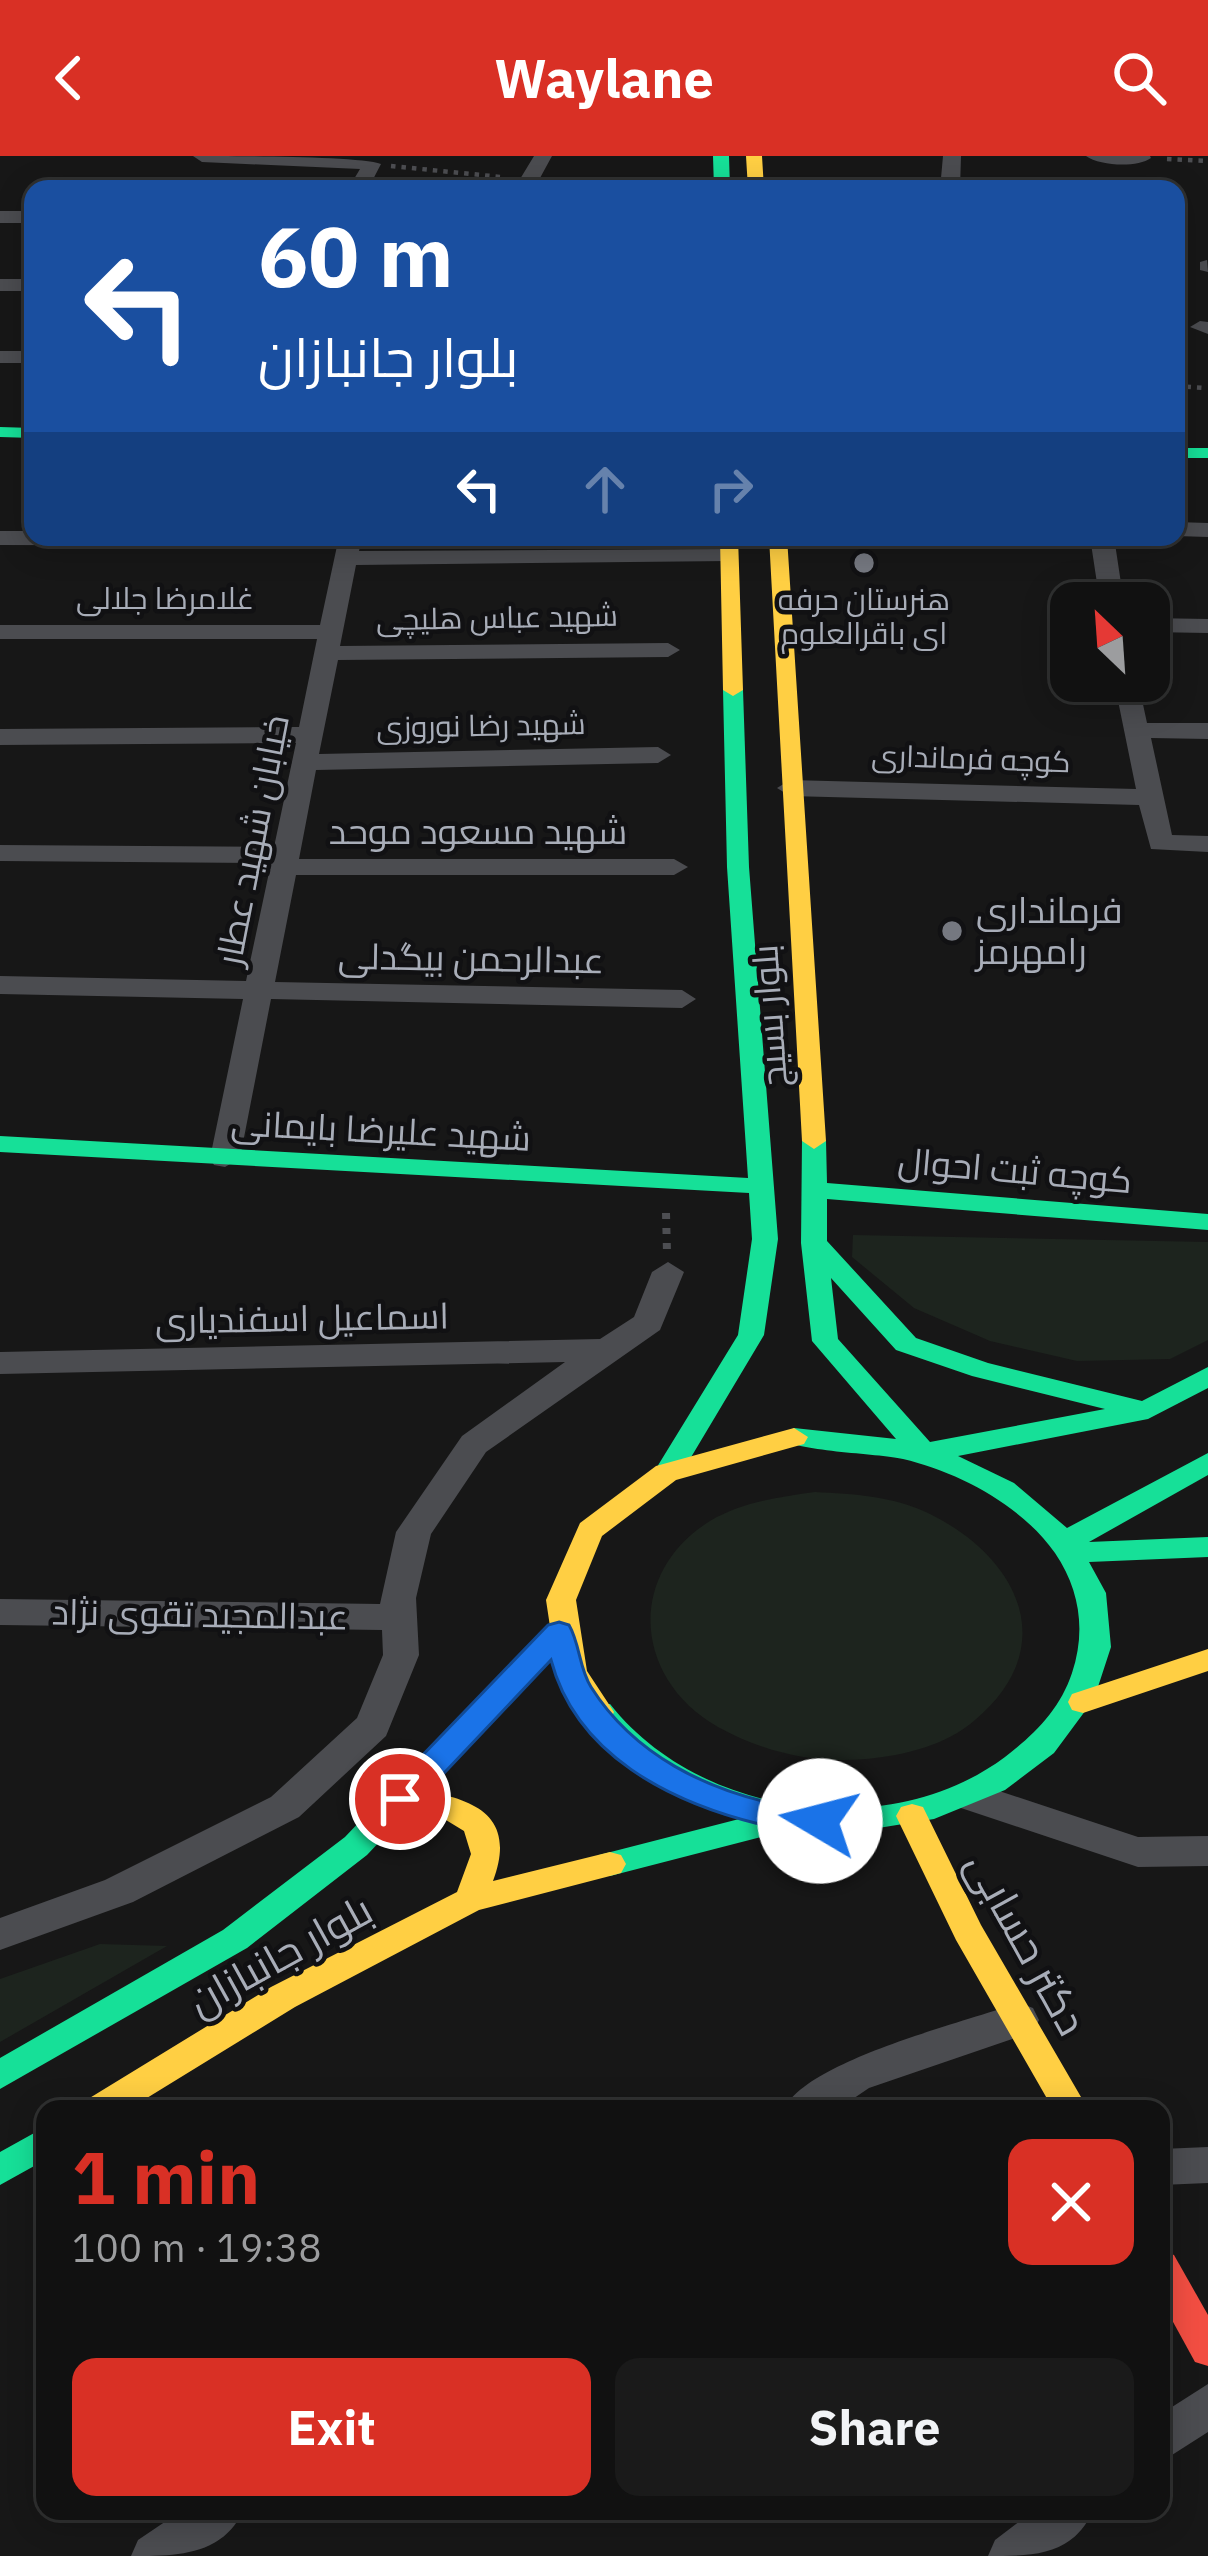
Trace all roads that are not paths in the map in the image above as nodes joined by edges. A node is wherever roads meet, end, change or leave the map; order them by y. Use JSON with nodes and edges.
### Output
{"nodes":[{"id":1,"x":202,"y":156,"type":"edge"},
{"id":2,"x":1096,"y":156,"type":"edge"},
{"id":3,"x":1140,"y":162,"type":"edge"},
{"id":4,"x":363,"y":180,"type":"edge"},
{"id":5,"x":349,"y":546,"type":"edge"},
{"id":6,"x":729,"y":546,"type":"edge"},
{"id":7,"x":779,"y":546,"type":"edge"},
{"id":8,"x":1103,"y":546,"type":"edge"},
{"id":9,"x":1109,"y":582,"type":"edge"},
{"id":10,"x":1170,"y":625,"type":"edge"},
{"id":11,"x":1208,"y":626,"type":"edge"},
{"id":12,"x":0,"y":632,"type":"edge"},
{"id":13,"x":329,"y":643,"type":"junction"},
{"id":14,"x":668,"y":650,"type":"dead end"},
{"id":15,"x":1130,"y":702,"type":"edge"},
{"id":16,"x":733,"y":720,"type":"junction"},
{"id":17,"x":789,"y":721,"type":"junction"},
{"id":18,"x":1136,"y":730,"type":"junction"},
{"id":19,"x":1208,"y":731,"type":"edge"},
{"id":20,"x":0,"y":737,"type":"edge"},
{"id":21,"x":308,"y":749,"type":"junction"},
{"id":22,"x":658,"y":755,"type":"dead end"},
{"id":23,"x":790,"y":788,"type":"junction"},
{"id":24,"x":1152,"y":797,"type":"junction"},
{"id":25,"x":1208,"y":844,"type":"edge"},
{"id":26,"x":0,"y":854,"type":"edge"},
{"id":27,"x":284,"y":861,"type":"junction"},
{"id":28,"x":674,"y":867,"type":"dead end"},
{"id":29,"x":0,"y":985,"type":"edge"},
{"id":30,"x":259,"y":994,"type":"junction"},
{"id":31,"x":682,"y":999,"type":"dead end"},
{"id":32,"x":0,"y":1144,"type":"edge"},
{"id":33,"x":225,"y":1158,"type":"junction"},
{"id":34,"x":758,"y":1186,"type":"junction"},
{"id":35,"x":817,"y":1190,"type":"junction"},
{"id":36,"x":1208,"y":1222,"type":"edge"},
{"id":37,"x":814,"y":1243,"type":"junction"},
{"id":38,"x":668,"y":1271,"type":"road end"},
{"id":39,"x":789,"y":1342,"type":"junction"},
{"id":40,"x":605,"y":1350,"type":"junction"},
{"id":41,"x":0,"y":1363,"type":"edge"},
{"id":42,"x":1208,"y":1376,"type":"edge"},
{"id":43,"x":1148,"y":1410,"type":"junction"},
{"id":44,"x":924,"y":1453,"type":"junction"},
{"id":45,"x":1208,"y":1463,"type":"edge"},
{"id":46,"x":671,"y":1467,"type":"junction"},
{"id":47,"x":1208,"y":1547,"type":"edge"},
{"id":48,"x":1066,"y":1549,"type":"junction"},
{"id":49,"x":0,"y":1612,"type":"edge"},
{"id":50,"x":399,"y":1617,"type":"junction"},
{"id":51,"x":559,"y":1633,"type":"junction"},
{"id":52,"x":1208,"y":1660,"type":"edge"},
{"id":53,"x":1083,"y":1702,"type":"junction"},
{"id":54,"x":972,"y":1797,"type":"junction"},
{"id":55,"x":400,"y":1799,"type":"junction"},
{"id":56,"x":912,"y":1816,"type":"junction"},
{"id":57,"x":789,"y":1819,"type":"junction"},
{"id":58,"x":1208,"y":1851,"type":"edge"},
{"id":59,"x":470,"y":1900,"type":"junction"},
{"id":60,"x":0,"y":1934,"type":"edge"},
{"id":61,"x":1019,"y":2020,"type":"junction"},
{"id":62,"x":0,"y":2075,"type":"edge"},
{"id":63,"x":115,"y":2100,"type":"edge"},
{"id":64,"x":818,"y":2100,"type":"edge"},
{"id":65,"x":1066,"y":2100,"type":"edge"},
{"id":66,"x":36,"y":2148,"type":"edge"},
{"id":67,"x":1208,"y":2165,"type":"edge"},
{"id":68,"x":1170,"y":2167,"type":"edge"},
{"id":69,"x":0,"y":2170,"type":"edge"},
{"id":70,"x":1170,"y":2282,"type":"edge"},
{"id":71,"x":1208,"y":2350,"type":"edge"},
{"id":72,"x":1208,"y":2405,"type":"edge"},
{"id":73,"x":1170,"y":2434,"type":"edge"},
{"id":74,"x":207,"y":2520,"type":"edge"},
{"id":75,"x":1058,"y":2520,"type":"edge"},
{"id":76,"x":155,"y":2556,"type":"edge"},
{"id":77,"x":1012,"y":2556,"type":"edge"}],
"edges":[{"from":1,"to":4,"type":"street"},
{"from":2,"to":3,"type":"street"},
{"from":5,"to":13,"type":"street","name":"خیابان شهید عطار"},
{"from":6,"to":16,"type":"main road","name":"بلوار بسیج"},
{"from":7,"to":17,"type":"main road","name":"بلوار بسیج"},
{"from":8,"to":9,"type":"street"},
{"from":10,"to":11,"type":"street"},
{"from":12,"to":13,"type":"street","name":"غلامرضا جلالی"},
{"from":13,"to":14,"type":"street","name":"شهید عباس هلیچی"},
{"from":13,"to":21,"type":"street","name":"خیابان شهید عطار"},
{"from":15,"to":18,"type":"street"},
{"from":16,"to":17,"type":"main road"},
{"from":16,"to":34,"type":"main road","name":"بلوار بسیج"},
{"from":17,"to":23,"type":"main road","name":"بلوار بسیج"},
{"from":18,"to":19,"type":"street"},
{"from":18,"to":24,"type":"street"},
{"from":20,"to":21,"type":"street","name":"شهید رضا نوروزی"},
{"from":21,"to":22,"type":"street","name":"شهید رضا نوروزی"},
{"from":21,"to":27,"type":"street","name":"خیابان شهید عطار"},
{"from":23,"to":24,"type":"street","name":"کوچه فرمانداری"},
{"from":23,"to":35,"type":"main road","name":"بلوار بسیج"},
{"from":24,"to":25,"type":"street"},
{"from":26,"to":27,"type":"street","name":"شهید مسعود موحد"},
{"from":27,"to":28,"type":"street","name":"شهید مسعود موحد"},
{"from":27,"to":30,"type":"street","name":"خیابان شهید عطار"},
{"from":29,"to":30,"type":"street","name":"عبدالرحمن بیگدلی"},
{"from":30,"to":31,"type":"street","name":"عبدالرحمن بیگدلی"},
{"from":30,"to":33,"type":"street","name":"خیابان شهید عطار"},
{"from":32,"to":33,"type":"main road","name":"شهید علیرضا بایمانی"},
{"from":33,"to":34,"type":"main road","name":"شهید علیرضا بایمانی"},
{"from":34,"to":39,"type":"main road","name":"بلوار بسیج"},
{"from":35,"to":36,"type":"main road","name":"کوچه ثبت احوال"},
{"from":35,"to":37,"type":"main road","name":"بلوار بسیج"},
{"from":37,"to":39,"type":"main road","name":"بلوار بسیج"},
{"from":37,"to":43,"type":"main road"},
{"from":38,"to":40,"type":"street"},
{"from":39,"to":44,"type":"main road"},
{"from":39,"to":46,"type":"main road","name":"بلوار بسیج"},
{"from":40,"to":41,"type":"street","name":"اسماعیل اسفندیاری"},
{"from":40,"to":50,"type":"street"},
{"from":42,"to":43,"type":"main road"},
{"from":43,"to":44,"type":"main road"},
{"from":44,"to":46,"type":"main road"},
{"from":44,"to":48,"type":"main road"},
{"from":45,"to":48,"type":"main road"},
{"from":46,"to":51,"type":"main road"},
{"from":47,"to":48,"type":"main road"},
{"from":48,"to":53,"type":"main road"},
{"from":49,"to":50,"type":"street","name":"عبدالمجید تقوی نژاد"},
{"from":50,"to":60,"type":"street"},
{"from":51,"to":55,"type":"main road","name":"بلوار جانبازان"},
{"from":51,"to":57,"type":"main road"},
{"from":52,"to":53,"type":"main road"},
{"from":53,"to":54,"type":"main road"},
{"from":54,"to":56,"type":"main road"},
{"from":54,"to":58,"type":"street"},
{"from":55,"to":59,"type":"main road"},
{"from":55,"to":62,"type":"main road","name":"بلوار جانبازان"},
{"from":56,"to":57,"type":"main road"},
{"from":56,"to":61,"type":"main road","name":"دکتر حسابی"},
{"from":57,"to":59,"type":"main road","name":"بلوار جانبازان"},
{"from":59,"to":63,"type":"main road","name":"بلوار جانبازان"},
{"from":61,"to":64,"type":"street"},
{"from":61,"to":65,"type":"main road","name":"دکتر حسابی"},
{"from":66,"to":69,"type":"main road"},
{"from":67,"to":68,"type":"street"},
{"from":70,"to":71,"type":"main road"},
{"from":72,"to":73,"type":"street"},
{"from":74,"to":76,"type":"street"},
{"from":75,"to":77,"type":"street"}]}
